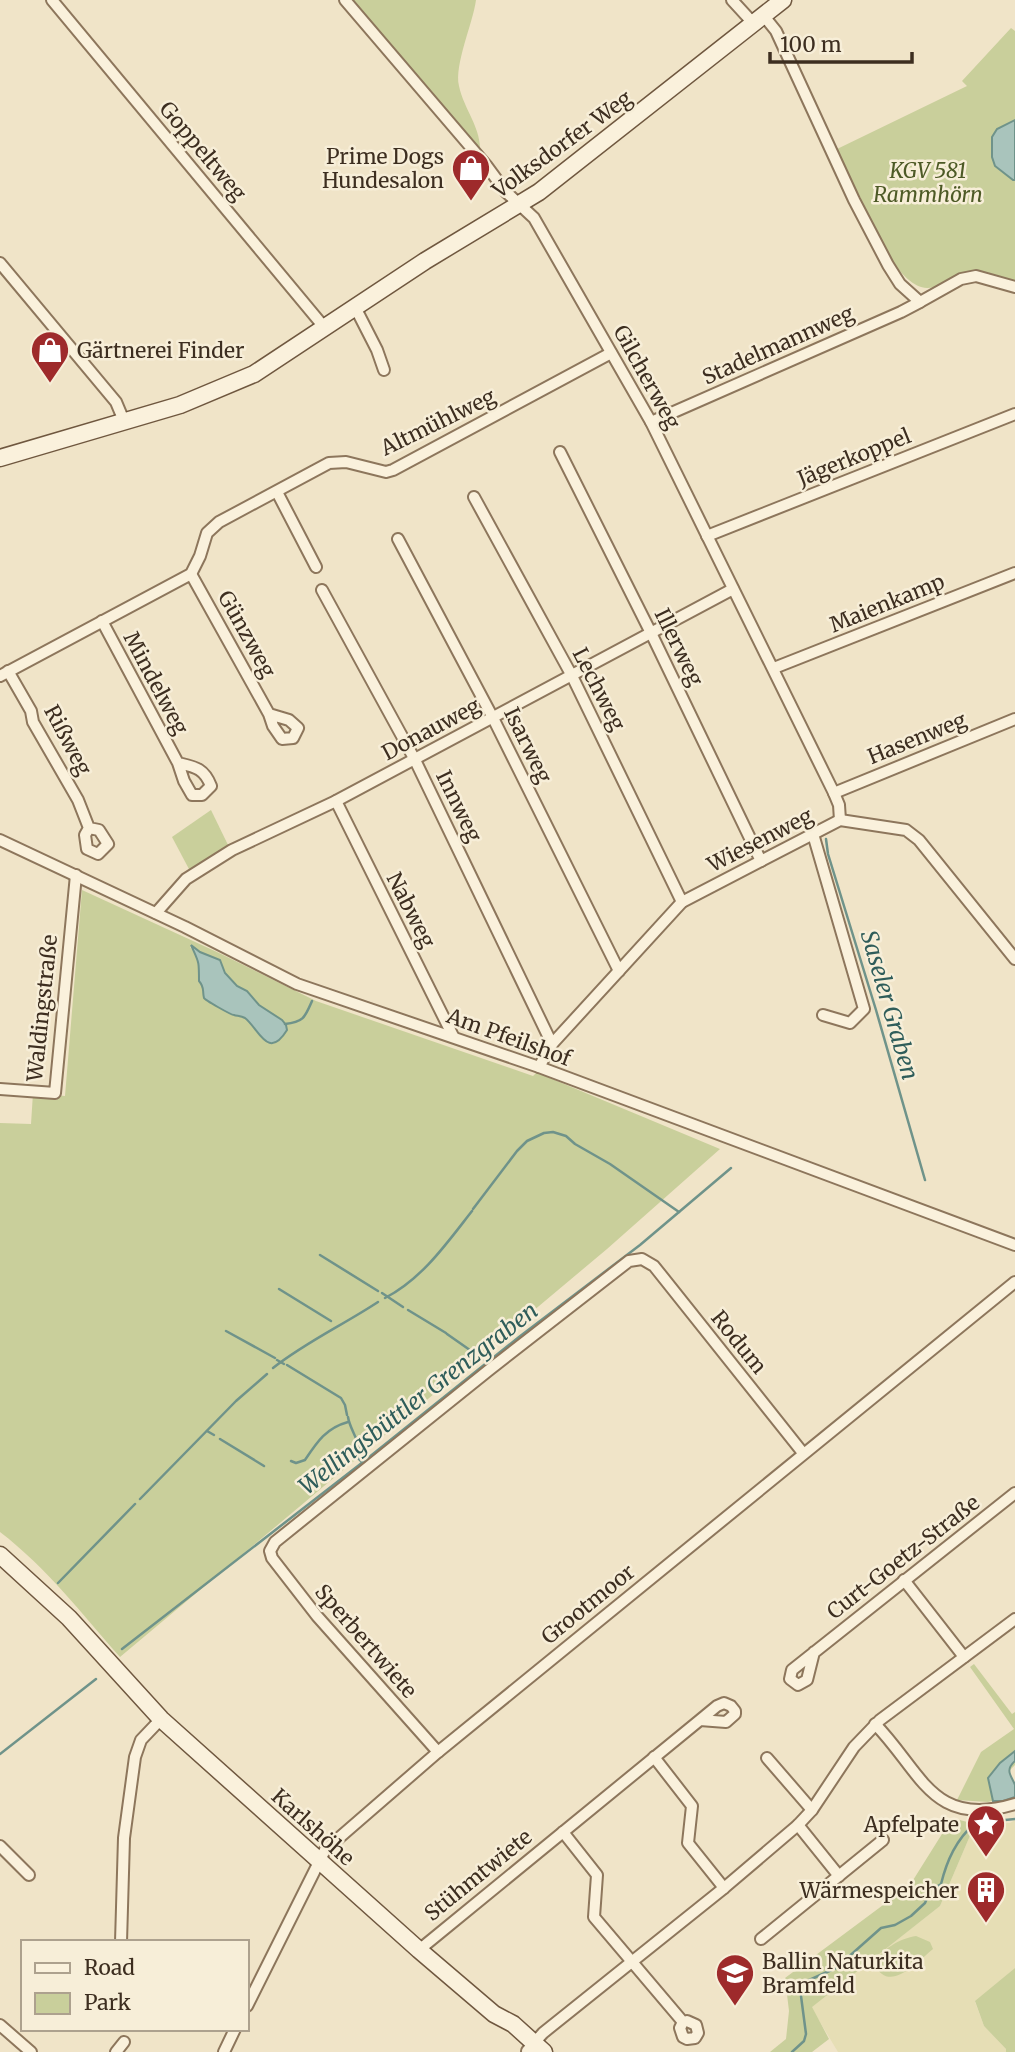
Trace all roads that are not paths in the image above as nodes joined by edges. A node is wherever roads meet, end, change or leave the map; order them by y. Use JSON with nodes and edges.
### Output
{"nodes":[{"id":1,"x":52,"y":0,"type":"edge"},
{"id":2,"x":345,"y":0,"type":"edge"},
{"id":3,"x":732,"y":0,"type":"edge"},
{"id":4,"x":783,"y":0,"type":"edge"},
{"id":5,"x":759,"y":20,"type":"junction"},
{"id":6,"x":521,"y":204,"type":"junction"},
{"id":7,"x":0,"y":263,"type":"edge"},
{"id":8,"x":1015,"y":287,"type":"edge"},
{"id":9,"x":920,"y":302,"type":"junction"},
{"id":10,"x":355,"y":307,"type":"junction"},
{"id":11,"x":324,"y":327,"type":"junction"},
{"id":12,"x":611,"y":353,"type":"junction"},
{"id":13,"x":384,"y":370,"type":"dead end"},
{"id":14,"x":1015,"y":414,"type":"edge"},
{"id":15,"x":124,"y":421,"type":"junction"},
{"id":16,"x":652,"y":422,"type":"junction"},
{"id":17,"x":560,"y":452,"type":"dead end"},
{"id":18,"x":0,"y":458,"type":"edge"},
{"id":19,"x":277,"y":492,"type":"junction"},
{"id":20,"x":474,"y":497,"type":"dead end"},
{"id":21,"x":707,"y":536,"type":"junction"},
{"id":22,"x":398,"y":539,"type":"dead end"},
{"id":23,"x":316,"y":566,"type":"dead end"},
{"id":24,"x":1015,"y":573,"type":"edge"},
{"id":25,"x":191,"y":574,"type":"junction"},
{"id":26,"x":733,"y":589,"type":"junction"},
{"id":27,"x":322,"y":590,"type":"dead end"},
{"id":28,"x":102,"y":621,"type":"junction"},
{"id":29,"x":651,"y":633,"type":"junction"},
{"id":30,"x":774,"y":668,"type":"junction"},
{"id":31,"x":4,"y":674,"type":"edge"},
{"id":32,"x":572,"y":676,"type":"junction"},
{"id":33,"x":269,"y":714,"type":"dead end"},
{"id":34,"x":494,"y":718,"type":"junction"},
{"id":35,"x":1015,"y":719,"type":"edge"},
{"id":36,"x":415,"y":760,"type":"junction"},
{"id":37,"x":178,"y":763,"type":"dead end"},
{"id":38,"x":834,"y":793,"type":"junction"},
{"id":39,"x":336,"y":801,"type":"junction"},
{"id":40,"x":840,"y":820,"type":"junction"},
{"id":41,"x":89,"y":828,"type":"dead end"},
{"id":42,"x":813,"y":834,"type":"junction"},
{"id":43,"x":0,"y":840,"type":"edge"},
{"id":44,"x":761,"y":861,"type":"junction"},
{"id":45,"x":76,"y":875,"type":"junction"},
{"id":46,"x":682,"y":902,"type":"junction"},
{"id":47,"x":156,"y":913,"type":"junction"},
{"id":48,"x":1015,"y":959,"type":"edge"},
{"id":49,"x":619,"y":971,"type":"junction"},
{"id":50,"x":823,"y":1015,"type":"dead end"},
{"id":51,"x":453,"y":1036,"type":"junction"},
{"id":52,"x":552,"y":1044,"type":"junction"},
{"id":53,"x":539,"y":1067,"type":"junction"},
{"id":54,"x":0,"y":1089,"type":"edge"},
{"id":55,"x":1015,"y":1245,"type":"edge"},
{"id":56,"x":1015,"y":1282,"type":"edge"},
{"id":57,"x":803,"y":1453,"type":"junction"},
{"id":58,"x":1015,"y":1493,"type":"edge"},
{"id":59,"x":270,"y":1551,"type":"joint"},
{"id":60,"x":0,"y":1555,"type":"edge"},
{"id":61,"x":904,"y":1580,"type":"junction"},
{"id":62,"x":1015,"y":1619,"type":"edge"},
{"id":63,"x":814,"y":1652,"type":"dead end"},
{"id":64,"x":964,"y":1657,"type":"junction"},
{"id":65,"x":160,"y":1719,"type":"junction"},
{"id":66,"x":701,"y":1720,"type":"dead end"},
{"id":67,"x":875,"y":1724,"type":"junction"},
{"id":68,"x":438,"y":1752,"type":"junction"},
{"id":69,"x":654,"y":1758,"type":"junction"},
{"id":70,"x":767,"y":1758,"type":"dead end"},
{"id":71,"x":1015,"y":1804,"type":"edge"},
{"id":72,"x":812,"y":1810,"type":"junction"},
{"id":73,"x":798,"y":1825,"type":"junction"},
{"id":74,"x":563,"y":1832,"type":"junction"},
{"id":75,"x":883,"y":1840,"type":"dead end"},
{"id":76,"x":0,"y":1846,"type":"edge"},
{"id":77,"x":318,"y":1861,"type":"junction"},
{"id":78,"x":29,"y":1875,"type":"dead end"},
{"id":79,"x":839,"y":1876,"type":"junction"},
{"id":80,"x":724,"y":1888,"type":"junction"},
{"id":81,"x":761,"y":1939,"type":"dead end"},
{"id":82,"x":121,"y":1940,"type":"edge"},
{"id":83,"x":419,"y":1950,"type":"junction"},
{"id":84,"x":631,"y":1963,"type":"junction"},
{"id":85,"x":248,"y":2004,"type":"edge"},
{"id":86,"x":683,"y":2022,"type":"dead end"},
{"id":87,"x":0,"y":2025,"type":"edge"},
{"id":88,"x":234,"y":2031,"type":"edge"},
{"id":89,"x":124,"y":2042,"type":"dead end"},
{"id":90,"x":533,"y":2049,"type":"edge"},
{"id":91,"x":31,"y":2052,"type":"edge"},
{"id":92,"x":116,"y":2052,"type":"edge"},
{"id":93,"x":224,"y":2052,"type":"edge"}],
"edges":[{"from":1,"to":11,"type":"street","name":"Goppeltweg"},
{"from":2,"to":6,"type":"street","name":"Gilcherweg"},
{"from":3,"to":5,"type":"street"},
{"from":4,"to":5,"type":"street","name":"Volksdorfer Weg"},
{"from":5,"to":6,"type":"street","name":"Volksdorfer Weg"},
{"from":5,"to":9,"type":"street"},
{"from":6,"to":10,"type":"street","name":"Volksdorfer Weg"},
{"from":6,"to":12,"type":"street","name":"Gilcherweg"},
{"from":7,"to":15,"type":"street"},
{"from":8,"to":9,"type":"street","name":"Stadelmannweg"},
{"from":9,"to":16,"type":"street","name":"Stadelmannweg"},
{"from":10,"to":11,"type":"street","name":"Volksdorfer Weg"},
{"from":10,"to":13,"type":"street"},
{"from":11,"to":15,"type":"street","name":"Volksdorfer Weg"},
{"from":12,"to":16,"type":"street","name":"Gilcherweg"},
{"from":12,"to":19,"type":"street","name":"Altmühlweg"},
{"from":14,"to":21,"type":"street","name":"Jägerkoppel"},
{"from":15,"to":18,"type":"street","name":"Volksdorfer Weg"},
{"from":16,"to":21,"type":"street","name":"Gilcherweg"},
{"from":17,"to":29,"type":"street","name":"Illerweg"},
{"from":19,"to":23,"type":"street"},
{"from":19,"to":25,"type":"street","name":"Altmühlweg"},
{"from":20,"to":32,"type":"street","name":"Lechweg"},
{"from":21,"to":26,"type":"street","name":"Gilcherweg"},
{"from":22,"to":34,"type":"street","name":"Isarweg"},
{"from":24,"to":30,"type":"street","name":"Maienkamp"},
{"from":25,"to":28,"type":"street"},
{"from":25,"to":33,"type":"street","name":"Günzweg"},
{"from":26,"to":29,"type":"street","name":"Donauweg"},
{"from":26,"to":30,"type":"street","name":"Gilcherweg"},
{"from":27,"to":36,"type":"street","name":"Innweg"},
{"from":28,"to":31,"type":"street"},
{"from":28,"to":37,"type":"street","name":"Mindelweg"},
{"from":29,"to":32,"type":"street","name":"Donauweg"},
{"from":29,"to":44,"type":"street","name":"Illerweg"},
{"from":30,"to":38,"type":"street","name":"Gilcherweg"},
{"from":31,"to":41,"type":"street","name":"Rißweg"},
{"from":32,"to":34,"type":"street","name":"Donauweg"},
{"from":32,"to":46,"type":"street","name":"Lechweg"},
{"from":34,"to":36,"type":"street","name":"Donauweg"},
{"from":34,"to":49,"type":"street","name":"Isarweg"},
{"from":35,"to":38,"type":"street","name":"Hasenweg"},
{"from":36,"to":39,"type":"street","name":"Donauweg"},
{"from":36,"to":52,"type":"street","name":"Innweg"},
{"from":38,"to":40,"type":"street","name":"Gilcherweg"},
{"from":39,"to":47,"type":"street","name":"Donauweg"},
{"from":39,"to":51,"type":"street","name":"Nabweg"},
{"from":40,"to":42,"type":"street","name":"Wiesenweg"},
{"from":40,"to":48,"type":"street","name":"Wiesenweg"},
{"from":42,"to":44,"type":"street","name":"Wiesenweg"},
{"from":42,"to":50,"type":"street"},
{"from":43,"to":45,"type":"street","name":"Am Pfeilshof"},
{"from":44,"to":46,"type":"street","name":"Wiesenweg"},
{"from":45,"to":47,"type":"street","name":"Am Pfeilshof"},
{"from":45,"to":54,"type":"street","name":"Waldingstraße"},
{"from":46,"to":49,"type":"street","name":"Wiesenweg"},
{"from":47,"to":51,"type":"street","name":"Am Pfeilshof"},
{"from":49,"to":52,"type":"street","name":"Wiesenweg"},
{"from":51,"to":53,"type":"street","name":"Am Pfeilshof"},
{"from":52,"to":53,"type":"street","name":"Wiesenweg"},
{"from":53,"to":55,"type":"street","name":"Am Pfeilshof"},
{"from":56,"to":57,"type":"street","name":"Grootmoor"},
{"from":57,"to":59,"type":"street","name":"Rodum"},
{"from":57,"to":68,"type":"street","name":"Grootmoor"},
{"from":58,"to":61,"type":"street","name":"Curt-Goetz-Straße"},
{"from":59,"to":68,"type":"street","name":"Sperbertwiete"},
{"from":60,"to":65,"type":"street","name":"Karlshöhe"},
{"from":61,"to":63,"type":"street","name":"Curt-Goetz-Straße"},
{"from":61,"to":64,"type":"street"},
{"from":62,"to":64,"type":"street"},
{"from":64,"to":67,"type":"street"},
{"from":65,"to":77,"type":"street","name":"Karlshöhe"},
{"from":65,"to":82,"type":"street"},
{"from":66,"to":69,"type":"street","name":"Stühmtwiete"},
{"from":67,"to":71,"type":"street"},
{"from":67,"to":72,"type":"street"},
{"from":68,"to":77,"type":"street","name":"Grootmoor"},
{"from":69,"to":74,"type":"street","name":"Stühmtwiete"},
{"from":69,"to":80,"type":"street"},
{"from":70,"to":72,"type":"street"},
{"from":72,"to":73,"type":"street"},
{"from":73,"to":79,"type":"street"},
{"from":73,"to":80,"type":"street"},
{"from":74,"to":83,"type":"street","name":"Stühmtwiete"},
{"from":74,"to":84,"type":"street","name":"Stühmtwiete"},
{"from":75,"to":79,"type":"street"},
{"from":76,"to":78,"type":"street"},
{"from":77,"to":83,"type":"street","name":"Karlshöhe"},
{"from":77,"to":85,"type":"street","name":"Grootmoor"},
{"from":79,"to":81,"type":"street"},
{"from":80,"to":84,"type":"street"},
{"from":83,"to":90,"type":"street","name":"Karlshöhe"},
{"from":84,"to":86,"type":"street"},
{"from":84,"to":90,"type":"street"},
{"from":87,"to":91,"type":"street"},
{"from":88,"to":93,"type":"street"},
{"from":89,"to":92,"type":"street"}]}
